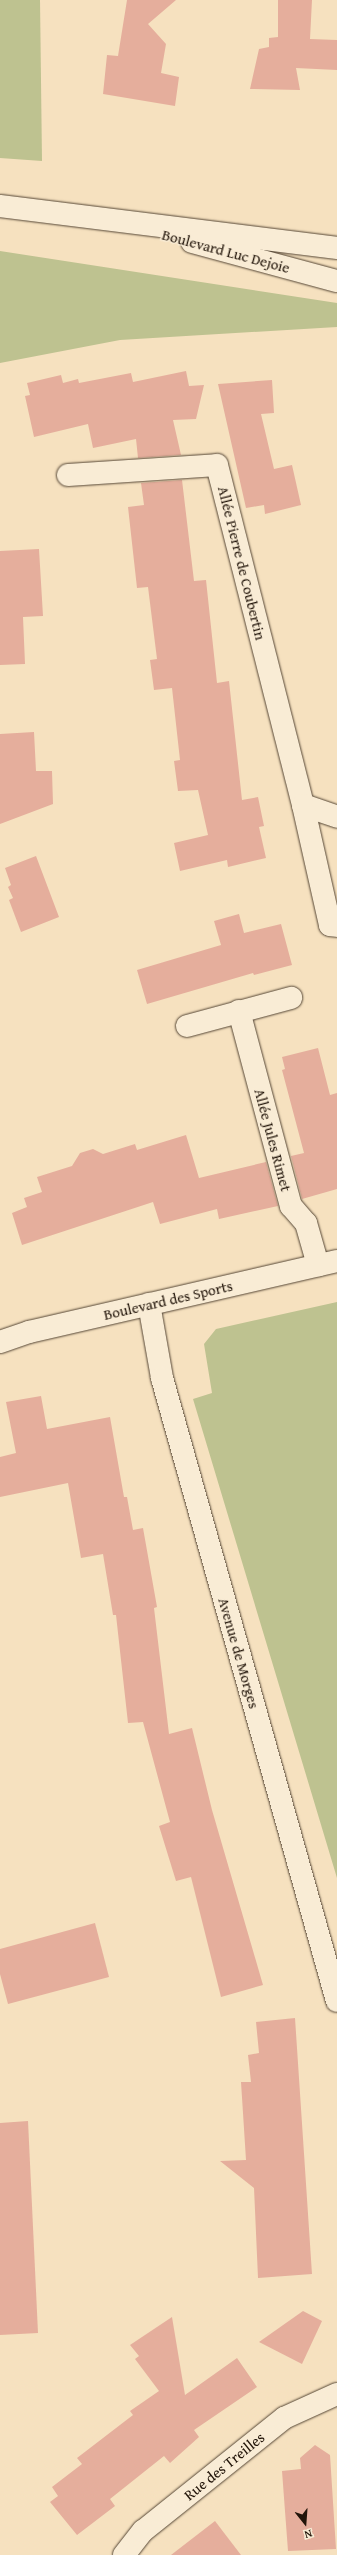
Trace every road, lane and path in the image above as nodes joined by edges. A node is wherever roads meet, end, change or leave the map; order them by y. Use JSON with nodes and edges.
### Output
{"nodes":[{"id":1,"x":0,"y":206,"type":"edge"},
{"id":2,"x":116,"y":222,"type":"junction"},
{"id":3,"x":337,"y":248,"type":"edge"},
{"id":4,"x":337,"y":281,"type":"edge"},
{"id":5,"x":68,"y":475,"type":"dead end"},
{"id":6,"x":303,"y":805,"type":"junction"},
{"id":7,"x":337,"y":817,"type":"edge"},
{"id":8,"x":337,"y":926,"type":"edge"},
{"id":9,"x":290,"y":998,"type":"dead end"},
{"id":10,"x":238,"y":1011,"type":"junction"},
{"id":11,"x":187,"y":1026,"type":"dead end"},
{"id":12,"x":328,"y":1263,"type":"edge"},
{"id":13,"x":149,"y":1304,"type":"junction"},
{"id":14,"x":0,"y":1342,"type":"edge"},
{"id":15,"x":337,"y":2001,"type":"edge"},
{"id":16,"x":337,"y":2394,"type":"edge"},
{"id":17,"x":124,"y":2555,"type":"edge"}],
"edges":[{"from":1,"to":2,"type":"street","name":"Boulevard Luc Dejoie"},
{"from":2,"to":3,"type":"street","name":"Boulevard Luc Dejoie"},
{"from":2,"to":4,"type":"street","name":"Boulevard Luc Dejoie"},
{"from":5,"to":6,"type":"street","name":"Allée Pierre de Coubertin"},
{"from":6,"to":7,"type":"street"},
{"from":6,"to":8,"type":"street","name":"Allée Pierre de Coubertin"},
{"from":9,"to":10,"type":"street"},
{"from":10,"to":11,"type":"street"},
{"from":10,"to":12,"type":"street","name":"Allée Jules Rimet"},
{"from":12,"to":13,"type":"street","name":"Boulevard des Sports"},
{"from":13,"to":14,"type":"street","name":"Boulevard des Sports"},
{"from":13,"to":15,"type":"street","name":"Avenue de Morges"},
{"from":16,"to":17,"type":"street","name":"Rue des Treilles"}]}
